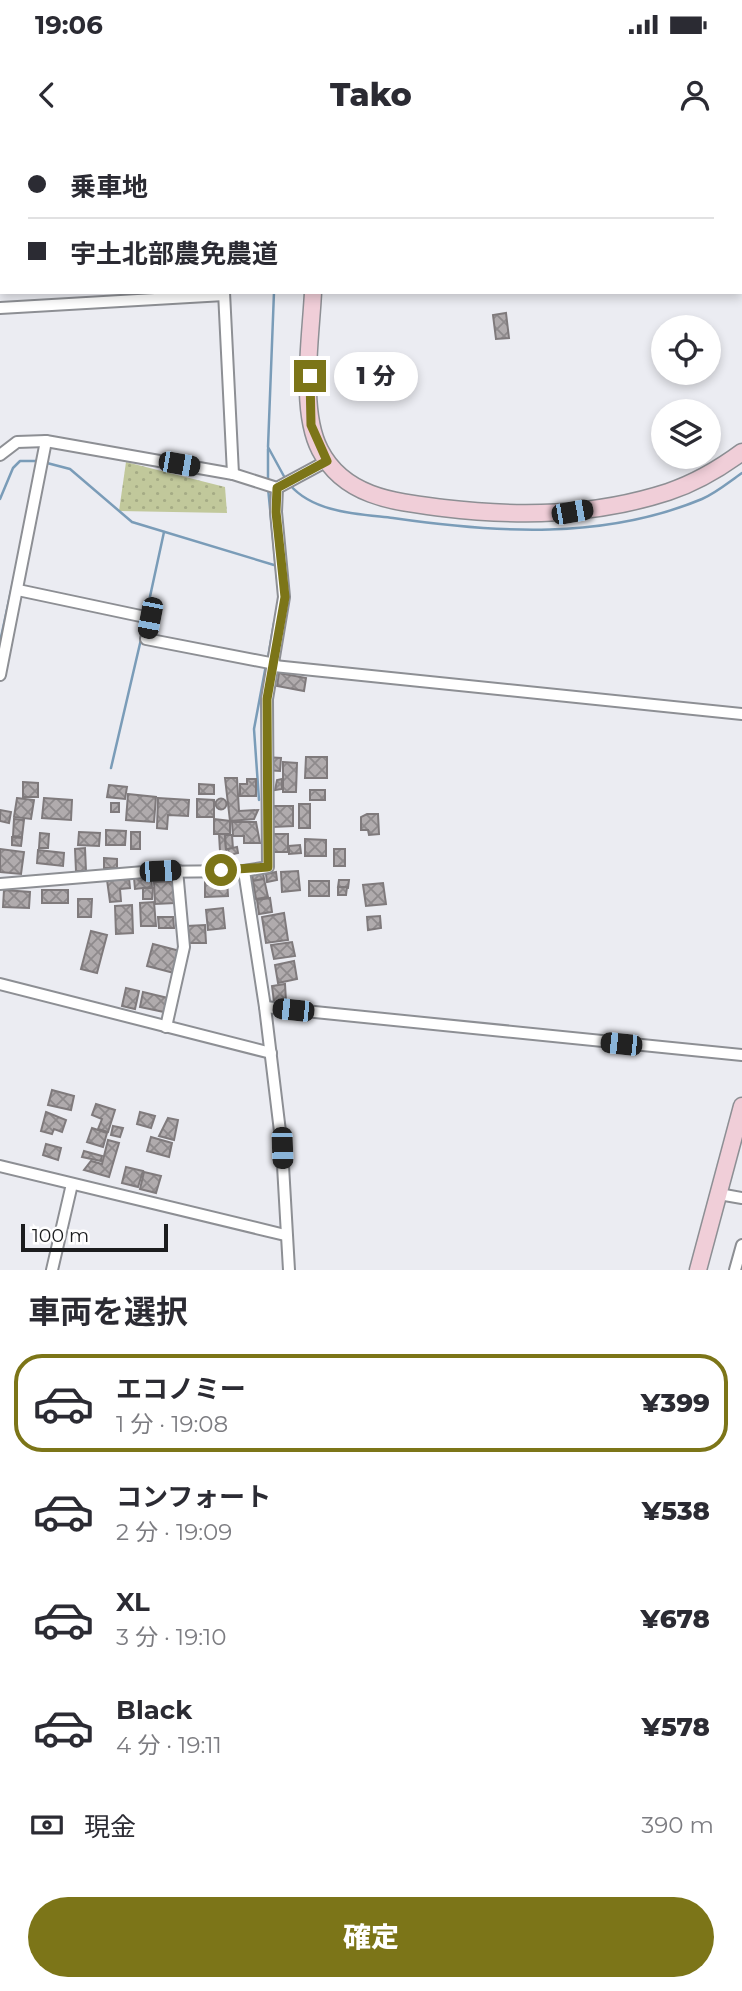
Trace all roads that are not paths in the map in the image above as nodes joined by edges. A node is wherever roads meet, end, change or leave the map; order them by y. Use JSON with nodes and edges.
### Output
{"nodes":[{"id":1,"x":224,"y":294,"type":"edge"},
{"id":2,"x":313,"y":294,"type":"edge"},
{"id":3,"x":0,"y":308,"type":"edge"},
{"id":4,"x":46,"y":441,"type":"junction"},
{"id":5,"x":742,"y":452,"type":"edge"},
{"id":6,"x":0,"y":455,"type":"edge"},
{"id":7,"x":327,"y":461,"type":"junction"},
{"id":8,"x":233,"y":474,"type":"junction"},
{"id":9,"x":277,"y":488,"type":"junction"},
{"id":10,"x":18,"y":590,"type":"junction"},
{"id":11,"x":275,"y":665,"type":"junction"},
{"id":12,"x":0,"y":669,"type":"edge"},
{"id":13,"x":0,"y":675,"type":"edge"},
{"id":14,"x":742,"y":714,"type":"edge"},
{"id":15,"x":177,"y":870,"type":"junction"},
{"id":16,"x":244,"y":871,"type":"junction"},
{"id":17,"x":0,"y":884,"type":"edge"},
{"id":18,"x":0,"y":984,"type":"edge"},
{"id":19,"x":265,"y":1007,"type":"junction"},
{"id":20,"x":166,"y":1027,"type":"junction"},
{"id":21,"x":271,"y":1053,"type":"junction"},
{"id":22,"x":742,"y":1055,"type":"edge"},
{"id":23,"x":742,"y":1106,"type":"edge"},
{"id":24,"x":0,"y":1166,"type":"edge"},
{"id":25,"x":72,"y":1184,"type":"junction"},
{"id":26,"x":719,"y":1194,"type":"junction"},
{"id":27,"x":742,"y":1198,"type":"edge"},
{"id":28,"x":285,"y":1236,"type":"junction"},
{"id":29,"x":742,"y":1245,"type":"edge"},
{"id":30,"x":52,"y":1270,"type":"edge"},
{"id":31,"x":289,"y":1270,"type":"edge"},
{"id":32,"x":698,"y":1270,"type":"edge"},
{"id":33,"x":736,"y":1270,"type":"edge"}],
"edges":[{"from":1,"to":3,"type":"street"},
{"from":1,"to":8,"type":"street"},
{"from":2,"to":7,"type":"street"},
{"from":4,"to":6,"type":"street"},
{"from":4,"to":8,"type":"street"},
{"from":4,"to":10,"type":"street"},
{"from":5,"to":7,"type":"street"},
{"from":7,"to":9,"type":"street"},
{"from":8,"to":9,"type":"street"},
{"from":9,"to":11,"type":"street"},
{"from":10,"to":11,"type":"street"},
{"from":10,"to":12,"type":"street"},
{"from":11,"to":14,"type":"street"},
{"from":11,"to":16,"type":"street"},
{"from":12,"to":13,"type":"street"},
{"from":15,"to":16,"type":"street"},
{"from":15,"to":17,"type":"street"},
{"from":15,"to":20,"type":"street"},
{"from":16,"to":19,"type":"street"},
{"from":18,"to":20,"type":"street"},
{"from":19,"to":21,"type":"street"},
{"from":19,"to":22,"type":"street"},
{"from":20,"to":21,"type":"street"},
{"from":21,"to":28,"type":"street"},
{"from":23,"to":26,"type":"street"},
{"from":24,"to":25,"type":"street"},
{"from":25,"to":28,"type":"street"},
{"from":25,"to":30,"type":"street"},
{"from":26,"to":27,"type":"street"},
{"from":26,"to":32,"type":"street"},
{"from":28,"to":31,"type":"street"},
{"from":29,"to":33,"type":"street"}]}
